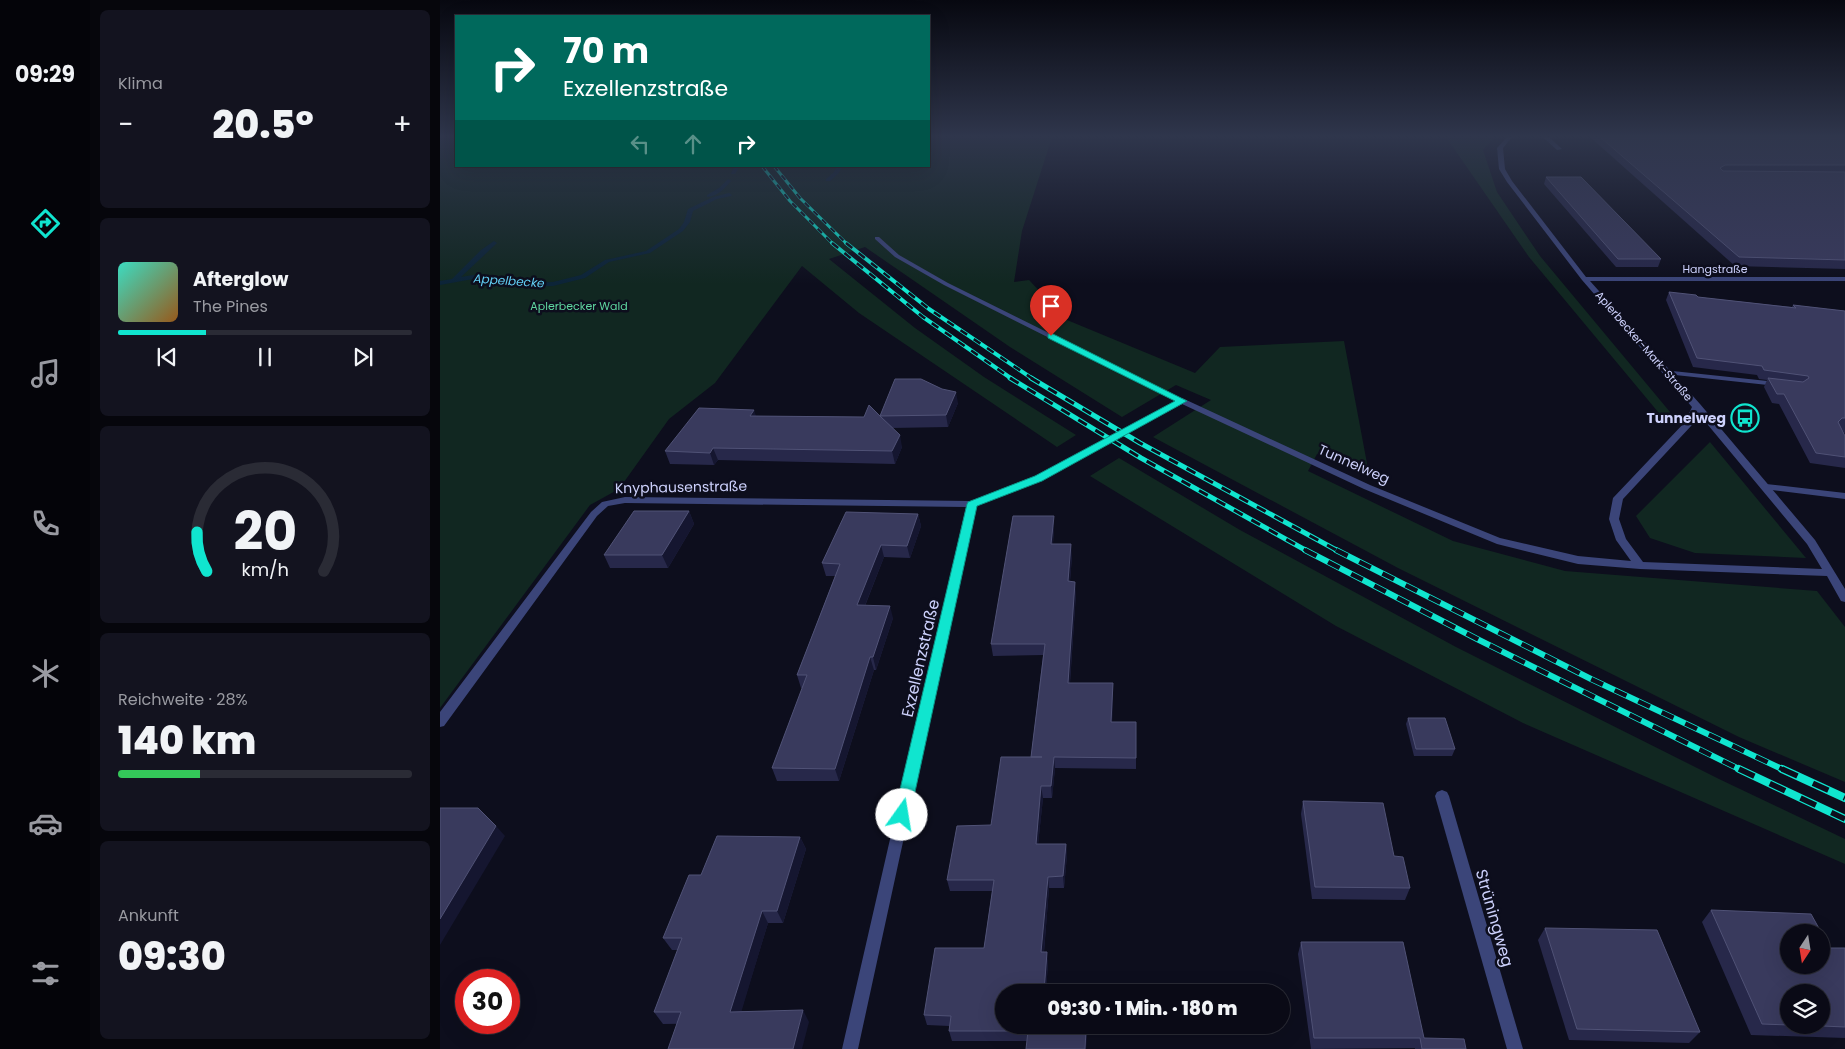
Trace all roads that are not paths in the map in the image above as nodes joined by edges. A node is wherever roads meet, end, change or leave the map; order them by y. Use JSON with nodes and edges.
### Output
{"nodes":[{"id":1,"x":1515,"y":186,"type":"edge"},
{"id":2,"x":877,"y":238,"type":"dead end"},
{"id":3,"x":1584,"y":279,"type":"junction"},
{"id":4,"x":1845,"y":279,"type":"edge"},
{"id":5,"x":1666,"y":372,"type":"junction"},
{"id":6,"x":1788,"y":386,"type":"edge"},
{"id":7,"x":1182,"y":401,"type":"junction"},
{"id":8,"x":1697,"y":406,"type":"junction"},
{"id":9,"x":1766,"y":487,"type":"junction"},
{"id":10,"x":1845,"y":496,"type":"edge"},
{"id":11,"x":972,"y":504,"type":"junction"},
{"id":12,"x":1640,"y":565,"type":"junction"},
{"id":13,"x":1830,"y":573,"type":"junction"},
{"id":14,"x":1845,"y":598,"type":"edge"},
{"id":15,"x":440,"y":722,"type":"edge"},
{"id":16,"x":1442,"y":796,"type":"dead end"},
{"id":17,"x":850,"y":1049,"type":"edge"},
{"id":18,"x":1515,"y":1049,"type":"edge"}],
"edges":[{"from":1,"to":3,"type":"street","name":"Aplerbecker-Mark-Straße"},
{"from":2,"to":7,"type":"street","name":"Tunnelweg"},
{"from":3,"to":4,"type":"street","name":"Hangstraße"},
{"from":3,"to":5,"type":"street","name":"Aplerbecker-Mark-Straße"},
{"from":5,"to":6,"type":"street"},
{"from":5,"to":8,"type":"street","name":"Aplerbecker-Mark-Straße"},
{"from":7,"to":11,"type":"street"},
{"from":7,"to":12,"type":"street","name":"Tunnelweg"},
{"from":8,"to":9,"type":"street","name":"Aplerbecker-Mark-Straße"},
{"from":8,"to":12,"type":"street"},
{"from":9,"to":10,"type":"street"},
{"from":9,"to":13,"type":"street","name":"Aplerbecker-Mark-Straße"},
{"from":11,"to":15,"type":"street","name":"Knyphausenstraße"},
{"from":11,"to":17,"type":"street","name":"Exzellenzstraße"},
{"from":12,"to":13,"type":"street","name":"Tunnelweg"},
{"from":13,"to":14,"type":"street","name":"Aplerbecker-Mark-Straße"},
{"from":16,"to":18,"type":"street","name":"Strüningweg"}]}
